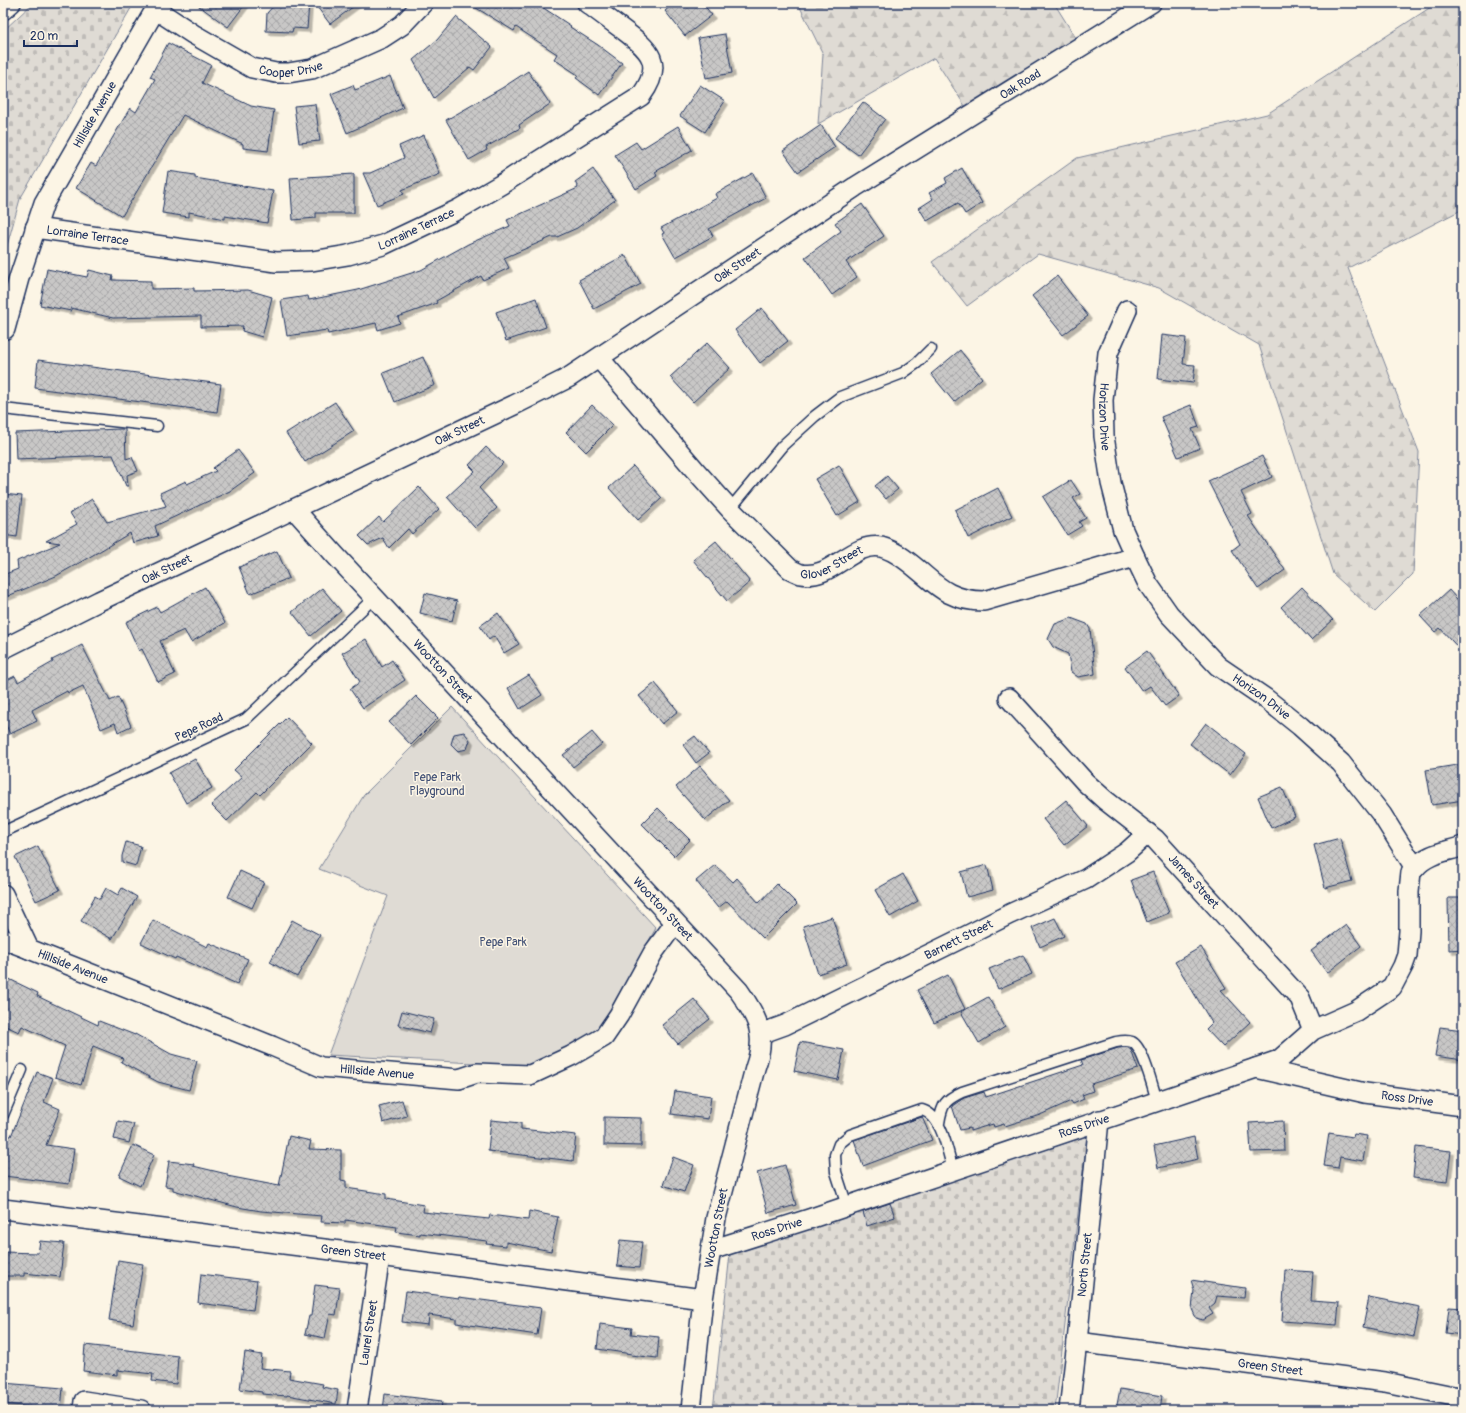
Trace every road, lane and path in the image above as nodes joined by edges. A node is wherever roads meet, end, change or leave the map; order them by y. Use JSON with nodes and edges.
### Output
{"nodes":[{"id":1,"x":11,"y":3,"type":"edge"},
{"id":2,"x":423,"y":3,"type":"edge"},
{"id":3,"x":587,"y":3,"type":"edge"},
{"id":4,"x":1151,"y":3,"type":"edge"},
{"id":5,"x":157,"y":6,"type":"edge"},
{"id":6,"x":3,"y":10,"type":"edge"},
{"id":7,"x":889,"y":166,"type":"joint"},
{"id":8,"x":35,"y":228,"type":"junction"},
{"id":9,"x":1127,"y":310,"type":"dead end"},
{"id":10,"x":4,"y":332,"type":"edge"},
{"id":11,"x":930,"y":349,"type":"dead end"},
{"id":12,"x":599,"y":358,"type":"junction"},
{"id":13,"x":3,"y":409,"type":"edge"},
{"id":14,"x":157,"y":426,"type":"dead end"},
{"id":15,"x":294,"y":509,"type":"junction"},
{"id":16,"x":730,"y":509,"type":"junction"},
{"id":17,"x":1135,"y":557,"type":"junction"},
{"id":18,"x":374,"y":598,"type":"junction"},
{"id":19,"x":3,"y":648,"type":"edge"},
{"id":20,"x":1009,"y":698,"type":"dead end"},
{"id":21,"x":3,"y":832,"type":"edge"},
{"id":22,"x":1148,"y":833,"type":"junction"},
{"id":23,"x":1463,"y":846,"type":"edge"},
{"id":24,"x":1415,"y":868,"type":"junction"},
{"id":25,"x":3,"y":894,"type":"edge"},
{"id":26,"x":675,"y":923,"type":"junction"},
{"id":27,"x":3,"y":939,"type":"edge"},
{"id":28,"x":29,"y":949,"type":"junction"},
{"id":29,"x":1313,"y":1030,"type":"junction"},
{"id":30,"x":760,"y":1034,"type":"junction"},
{"id":31,"x":1256,"y":1068,"type":"junction"},
{"id":32,"x":22,"y":1070,"type":"dead end"},
{"id":33,"x":1157,"y":1101,"type":"junction"},
{"id":34,"x":1463,"y":1106,"type":"edge"},
{"id":35,"x":3,"y":1114,"type":"edge"},
{"id":36,"x":1099,"y":1120,"type":"junction"},
{"id":37,"x":939,"y":1123,"type":"junction"},
{"id":38,"x":953,"y":1170,"type":"junction"},
{"id":39,"x":847,"y":1206,"type":"junction"},
{"id":40,"x":3,"y":1209,"type":"edge"},
{"id":41,"x":711,"y":1250,"type":"junction"},
{"id":42,"x":380,"y":1256,"type":"junction"},
{"id":43,"x":703,"y":1300,"type":"junction"},
{"id":44,"x":1077,"y":1342,"type":"junction"},
{"id":45,"x":1463,"y":1398,"type":"edge"},
{"id":46,"x":84,"y":1406,"type":"edge"},
{"id":47,"x":141,"y":1410,"type":"edge"},
{"id":48,"x":357,"y":1410,"type":"edge"},
{"id":49,"x":691,"y":1410,"type":"edge"},
{"id":50,"x":1069,"y":1410,"type":"edge"}],
"edges":[{"from":1,"to":6,"type":"street"},
{"from":2,"to":5,"type":"street","name":"Cooper Drive"},
{"from":3,"to":8,"type":"street","name":"Lorraine Terrace"},
{"from":4,"to":7,"type":"street","name":"Oak Road"},
{"from":5,"to":8,"type":"street","name":"Hillside Avenue"},
{"from":7,"to":12,"type":"street","name":"Oak Street"},
{"from":8,"to":10,"type":"street","name":"Hillside Avenue"},
{"from":9,"to":17,"type":"street","name":"Horizon Drive"},
{"from":11,"to":16,"type":"lane"},
{"from":12,"to":15,"type":"street","name":"Oak Street"},
{"from":12,"to":16,"type":"street","name":"Glover Street"},
{"from":13,"to":14,"type":"lane"},
{"from":15,"to":18,"type":"street","name":"Wootton Street"},
{"from":15,"to":19,"type":"street","name":"Oak Street"},
{"from":16,"to":17,"type":"street","name":"Glover Street"},
{"from":17,"to":24,"type":"street","name":"Horizon Drive"},
{"from":18,"to":21,"type":"lane","name":"Pepe Road"},
{"from":18,"to":26,"type":"street","name":"Wootton Street"},
{"from":20,"to":22,"type":"street","name":"James Street"},
{"from":22,"to":29,"type":"street","name":"James Street"},
{"from":22,"to":30,"type":"street","name":"Barnett Street"},
{"from":23,"to":24,"type":"street"},
{"from":24,"to":29,"type":"street"},
{"from":25,"to":28,"type":"street","name":"Hillside Avenue"},
{"from":26,"to":28,"type":"street","name":"Hillside Avenue"},
{"from":26,"to":30,"type":"street","name":"Wootton Street"},
{"from":27,"to":28,"type":"street","name":"Hillside Avenue"},
{"from":29,"to":31,"type":"street"},
{"from":30,"to":41,"type":"street","name":"Wootton Street"},
{"from":31,"to":33,"type":"street","name":"Ross Drive"},
{"from":31,"to":34,"type":"street","name":"Ross Drive"},
{"from":32,"to":35,"type":"lane"},
{"from":33,"to":36,"type":"street","name":"Ross Drive"},
{"from":33,"to":37,"type":"lane"},
{"from":36,"to":38,"type":"street","name":"Ross Drive"},
{"from":36,"to":44,"type":"street","name":"North Street"},
{"from":37,"to":38,"type":"lane"},
{"from":37,"to":39,"type":"lane"},
{"from":38,"to":39,"type":"street","name":"Ross Drive"},
{"from":39,"to":41,"type":"street","name":"Ross Drive"},
{"from":40,"to":42,"type":"street","name":"Green Street"},
{"from":41,"to":43,"type":"street","name":"Wootton Street"},
{"from":42,"to":43,"type":"street","name":"Green Street"},
{"from":42,"to":48,"type":"street","name":"Laurel Street"},
{"from":43,"to":49,"type":"street","name":"Wootton Street"},
{"from":44,"to":45,"type":"street","name":"Green Street"},
{"from":44,"to":50,"type":"street","name":"North Street"},
{"from":46,"to":47,"type":"street"}]}
